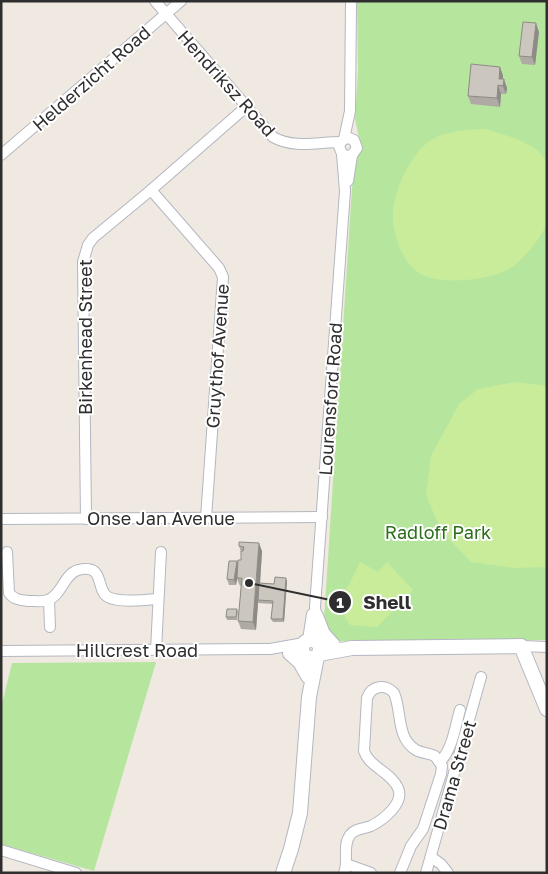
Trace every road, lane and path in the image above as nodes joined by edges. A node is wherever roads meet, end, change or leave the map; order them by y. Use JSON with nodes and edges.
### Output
{"nodes":[{"id":1,"x":155,"y":1,"type":"edge"},
{"id":2,"x":181,"y":1,"type":"edge"},
{"id":3,"x":351,"y":1,"type":"edge"},
{"id":4,"x":166,"y":14,"type":"junction"},
{"id":5,"x":246,"y":107,"type":"junction"},
{"id":6,"x":346,"y":147,"type":"junction"},
{"id":7,"x":1,"y":155,"type":"edge"},
{"id":8,"x":151,"y":190,"type":"junction"},
{"id":9,"x":322,"y":517,"type":"junction"},
{"id":10,"x":86,"y":518,"type":"junction"},
{"id":11,"x":206,"y":518,"type":"junction"},
{"id":12,"x":1,"y":519,"type":"edge"},
{"id":13,"x":7,"y":552,"type":"dead end"},
{"id":14,"x":161,"y":552,"type":"dead end"},
{"id":15,"x":49,"y":600,"type":"junction"},
{"id":16,"x":158,"y":600,"type":"junction"},
{"id":17,"x":316,"y":612,"type":"junction"},
{"id":18,"x":50,"y":627,"type":"dead end"},
{"id":19,"x":521,"y":646,"type":"junction"},
{"id":20,"x":547,"y":647,"type":"edge"},
{"id":21,"x":273,"y":649,"type":"junction"},
{"id":22,"x":312,"y":649,"type":"junction"},
{"id":23,"x":156,"y":650,"type":"junction"},
{"id":24,"x":1,"y":651,"type":"edge"},
{"id":25,"x":481,"y":678,"type":"dead end"},
{"id":26,"x":309,"y":697,"type":"junction"},
{"id":27,"x":547,"y":709,"type":"edge"},
{"id":28,"x":460,"y":710,"type":"dead end"},
{"id":29,"x":440,"y":762,"type":"junction"},
{"id":30,"x":1,"y":850,"type":"edge"},
{"id":31,"x":431,"y":857,"type":"junction"},
{"id":32,"x":345,"y":869,"type":"edge"},
{"id":33,"x":76,"y":873,"type":"edge"},
{"id":34,"x":283,"y":873,"type":"edge"},
{"id":35,"x":371,"y":873,"type":"edge"},
{"id":36,"x":400,"y":873,"type":"edge"},
{"id":37,"x":426,"y":873,"type":"edge"},
{"id":38,"x":448,"y":873,"type":"edge"}],
"edges":[{"from":1,"to":4,"type":"street","name":"Hendriksz Road"},
{"from":2,"to":4,"type":"street","name":"Helderzicht Road"},
{"from":3,"to":6,"type":"street","name":"Lourensford Road"},
{"from":4,"to":5,"type":"street","name":"Hendriksz Road"},
{"from":4,"to":7,"type":"street","name":"Helderzicht Road"},
{"from":5,"to":6,"type":"street","name":"Hendriksz Road"},
{"from":5,"to":8,"type":"street","name":"Birkenhead Street"},
{"from":6,"to":9,"type":"street","name":"Lourensford Road"},
{"from":8,"to":10,"type":"street","name":"Birkenhead Street"},
{"from":8,"to":11,"type":"street","name":"Gruythof Avenue"},
{"from":9,"to":11,"type":"street","name":"Onse Jan Avenue"},
{"from":9,"to":17,"type":"street","name":"Lourensford Road"},
{"from":10,"to":11,"type":"street","name":"Onse Jan Avenue"},
{"from":10,"to":12,"type":"street","name":"Onse Jan Avenue"},
{"from":13,"to":15,"type":"street"},
{"from":14,"to":16,"type":"street"},
{"from":15,"to":16,"type":"street"},
{"from":15,"to":18,"type":"street"},
{"from":16,"to":23,"type":"street"},
{"from":17,"to":22,"type":"street","name":"Lourensford Road"},
{"from":17,"to":22,"type":"street"},
{"from":19,"to":20,"type":"street","name":"Hillcrest Road"},
{"from":19,"to":22,"type":"street","name":"Hillcrest Road"},
{"from":19,"to":27,"type":"street"},
{"from":21,"to":22,"type":"street","name":"Hillcrest Road"},
{"from":21,"to":22,"type":"street","name":"Hillcrest Road"},
{"from":21,"to":23,"type":"street","name":"Hillcrest Road"},
{"from":22,"to":26,"type":"street","name":"Lourensford Road"},
{"from":22,"to":26,"type":"street","name":"Lourensford Road"},
{"from":23,"to":24,"type":"street","name":"Hillcrest Road"},
{"from":25,"to":31,"type":"street","name":"Drama Street"},
{"from":26,"to":34,"type":"street","name":"Lourensford Road"},
{"from":28,"to":29,"type":"street"},
{"from":29,"to":32,"type":"street"},
{"from":29,"to":36,"type":"street"},
{"from":30,"to":33,"type":"street"},
{"from":31,"to":37,"type":"street","name":"Drama Street"},
{"from":31,"to":38,"type":"street"},
{"from":32,"to":35,"type":"street"}]}
